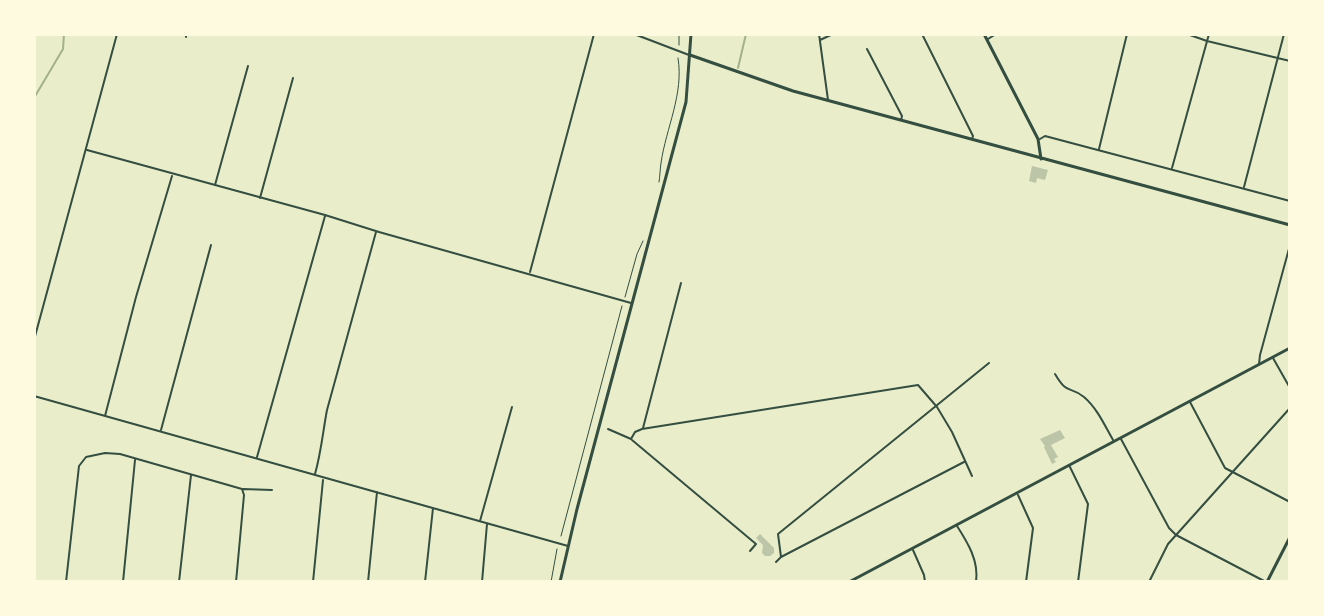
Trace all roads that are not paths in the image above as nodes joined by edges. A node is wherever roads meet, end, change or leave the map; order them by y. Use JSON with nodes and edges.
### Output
{"nodes":[{"id":1,"x":117,"y":34,"type":"edge"},
{"id":2,"x":594,"y":34,"type":"edge"},
{"id":3,"x":634,"y":34,"type":"edge"},
{"id":4,"x":691,"y":34,"type":"edge"},
{"id":5,"x":819,"y":34,"type":"edge"},
{"id":6,"x":833,"y":34,"type":"edge"},
{"id":7,"x":922,"y":34,"type":"edge"},
{"id":8,"x":984,"y":34,"type":"edge"},
{"id":9,"x":996,"y":34,"type":"edge"},
{"id":10,"x":1127,"y":34,"type":"edge"},
{"id":11,"x":1187,"y":34,"type":"edge"},
{"id":12,"x":1209,"y":34,"type":"edge"},
{"id":13,"x":1284,"y":34,"type":"edge"},
{"id":14,"x":820,"y":40,"type":"junction"},
{"id":15,"x":987,"y":40,"type":"junction"},
{"id":16,"x":1207,"y":41,"type":"junction"},
{"id":17,"x":867,"y":49,"type":"dead end"},
{"id":18,"x":690,"y":55,"type":"junction"},
{"id":19,"x":1278,"y":59,"type":"junction"},
{"id":20,"x":1290,"y":61,"type":"edge"},
{"id":21,"x":248,"y":66,"type":"dead end"},
{"id":22,"x":293,"y":78,"type":"dead end"},
{"id":23,"x":829,"y":101,"type":"junction"},
{"id":24,"x":901,"y":121,"type":"junction"},
{"id":25,"x":1038,"y":139,"type":"junction"},
{"id":26,"x":972,"y":140,"type":"junction"},
{"id":27,"x":87,"y":150,"type":"junction"},
{"id":28,"x":1099,"y":150,"type":"junction"},
{"id":29,"x":1041,"y":159,"type":"junction"},
{"id":30,"x":1172,"y":170,"type":"junction"},
{"id":31,"x":172,"y":175,"type":"junction"},
{"id":32,"x":214,"y":186,"type":"junction"},
{"id":33,"x":1243,"y":189,"type":"junction"},
{"id":34,"x":260,"y":199,"type":"junction"},
{"id":35,"x":1290,"y":201,"type":"edge"},
{"id":36,"x":325,"y":215,"type":"junction"},
{"id":37,"x":1290,"y":225,"type":"edge"},
{"id":38,"x":376,"y":231,"type":"junction"},
{"id":39,"x":211,"y":245,"type":"dead end"},
{"id":40,"x":1290,"y":245,"type":"edge"},
{"id":41,"x":530,"y":274,"type":"junction"},
{"id":42,"x":681,"y":283,"type":"dead end"},
{"id":43,"x":633,"y":303,"type":"junction"},
{"id":44,"x":34,"y":340,"type":"edge"},
{"id":45,"x":1290,"y":348,"type":"edge"},
{"id":46,"x":1273,"y":357,"type":"junction"},
{"id":47,"x":989,"y":363,"type":"dead end"},
{"id":48,"x":1259,"y":364,"type":"junction"},
{"id":49,"x":1055,"y":374,"type":"dead end"},
{"id":50,"x":1290,"y":388,"type":"edge"},
{"id":51,"x":34,"y":396,"type":"edge"},
{"id":52,"x":1189,"y":401,"type":"junction"},
{"id":53,"x":512,"y":407,"type":"dead end"},
{"id":54,"x":937,"y":407,"type":"junction"},
{"id":55,"x":1290,"y":408,"type":"edge"},
{"id":56,"x":105,"y":416,"type":"junction"},
{"id":57,"x":608,"y":429,"type":"dead end"},
{"id":58,"x":642,"y":429,"type":"junction"},
{"id":59,"x":161,"y":431,"type":"junction"},
{"id":60,"x":1121,"y":437,"type":"junction"},
{"id":61,"x":631,"y":439,"type":"junction"},
{"id":62,"x":1113,"y":441,"type":"junction"},
{"id":63,"x":135,"y":458,"type":"junction"},
{"id":64,"x":256,"y":459,"type":"junction"},
{"id":65,"x":965,"y":462,"type":"junction"},
{"id":66,"x":1069,"y":465,"type":"junction"},
{"id":67,"x":1232,"y":472,"type":"junction"},
{"id":68,"x":191,"y":474,"type":"junction"},
{"id":69,"x":315,"y":475,"type":"junction"},
{"id":70,"x":972,"y":476,"type":"dead end"},
{"id":71,"x":323,"y":477,"type":"junction"},
{"id":72,"x":242,"y":489,"type":"junction"},
{"id":73,"x":272,"y":490,"type":"dead end"},
{"id":74,"x":377,"y":492,"type":"junction"},
{"id":75,"x":1017,"y":493,"type":"junction"},
{"id":76,"x":1290,"y":502,"type":"edge"},
{"id":77,"x":433,"y":508,"type":"junction"},
{"id":78,"x":480,"y":521,"type":"junction"},
{"id":79,"x":487,"y":523,"type":"junction"},
{"id":80,"x":956,"y":525,"type":"junction"},
{"id":81,"x":1176,"y":535,"type":"junction"},
{"id":82,"x":1290,"y":537,"type":"edge"},
{"id":83,"x":568,"y":546,"type":"junction"},
{"id":84,"x":912,"y":549,"type":"junction"},
{"id":85,"x":750,"y":551,"type":"dead end"},
{"id":86,"x":781,"y":557,"type":"junction"},
{"id":87,"x":776,"y":562,"type":"dead end"},
{"id":88,"x":66,"y":582,"type":"edge"},
{"id":89,"x":123,"y":582,"type":"edge"},
{"id":90,"x":179,"y":582,"type":"edge"},
{"id":91,"x":236,"y":582,"type":"edge"},
{"id":92,"x":313,"y":582,"type":"edge"},
{"id":93,"x":368,"y":582,"type":"edge"},
{"id":94,"x":425,"y":582,"type":"edge"},
{"id":95,"x":482,"y":582,"type":"edge"},
{"id":96,"x":560,"y":582,"type":"edge"},
{"id":97,"x":849,"y":582,"type":"edge"},
{"id":98,"x":925,"y":582,"type":"edge"},
{"id":99,"x":976,"y":582,"type":"edge"},
{"id":100,"x":1026,"y":582,"type":"edge"},
{"id":101,"x":1078,"y":582,"type":"edge"},
{"id":102,"x":1149,"y":582,"type":"edge"},
{"id":103,"x":1266,"y":582,"type":"edge"}],
"edges":[{"from":1,"to":27,"type":"street"},
{"from":2,"to":41,"type":"street"},
{"from":3,"to":18,"type":"street"},
{"from":4,"to":18,"type":"street"},
{"from":5,"to":14,"type":"street"},
{"from":6,"to":14,"type":"street"},
{"from":7,"to":26,"type":"street"},
{"from":8,"to":15,"type":"street"},
{"from":9,"to":15,"type":"street"},
{"from":10,"to":28,"type":"street"},
{"from":11,"to":16,"type":"street"},
{"from":12,"to":16,"type":"street"},
{"from":13,"to":19,"type":"street"},
{"from":14,"to":23,"type":"street"},
{"from":15,"to":25,"type":"street"},
{"from":16,"to":19,"type":"street"},
{"from":16,"to":30,"type":"street"},
{"from":17,"to":24,"type":"street"},
{"from":18,"to":23,"type":"street"},
{"from":18,"to":43,"type":"street"},
{"from":19,"to":20,"type":"street"},
{"from":19,"to":33,"type":"street"},
{"from":21,"to":32,"type":"street"},
{"from":22,"to":34,"type":"street"},
{"from":23,"to":24,"type":"street"},
{"from":24,"to":26,"type":"street"},
{"from":25,"to":28,"type":"street"},
{"from":25,"to":29,"type":"street"},
{"from":26,"to":29,"type":"street"},
{"from":27,"to":31,"type":"street"},
{"from":27,"to":44,"type":"street"},
{"from":28,"to":30,"type":"street"},
{"from":29,"to":37,"type":"street"},
{"from":30,"to":33,"type":"street"},
{"from":31,"to":32,"type":"street"},
{"from":31,"to":56,"type":"street"},
{"from":32,"to":34,"type":"street"},
{"from":33,"to":35,"type":"street"},
{"from":34,"to":36,"type":"street"},
{"from":36,"to":38,"type":"street"},
{"from":36,"to":64,"type":"street"},
{"from":38,"to":41,"type":"street"},
{"from":38,"to":69,"type":"street"},
{"from":39,"to":59,"type":"street"},
{"from":40,"to":48,"type":"street"},
{"from":41,"to":43,"type":"street"},
{"from":42,"to":58,"type":"street"},
{"from":43,"to":83,"type":"street"},
{"from":45,"to":46,"type":"street"},
{"from":46,"to":48,"type":"street"},
{"from":46,"to":50,"type":"street"},
{"from":47,"to":54,"type":"street"},
{"from":48,"to":52,"type":"street"},
{"from":49,"to":62,"type":"street"},
{"from":51,"to":56,"type":"street"},
{"from":52,"to":60,"type":"street"},
{"from":52,"to":67,"type":"street"},
{"from":53,"to":78,"type":"street"},
{"from":54,"to":58,"type":"street"},
{"from":54,"to":65,"type":"street"},
{"from":54,"to":86,"type":"street"},
{"from":55,"to":67,"type":"street"},
{"from":56,"to":59,"type":"street"},
{"from":57,"to":61,"type":"street"},
{"from":58,"to":61,"type":"street"},
{"from":59,"to":64,"type":"street"},
{"from":60,"to":62,"type":"street"},
{"from":60,"to":81,"type":"street"},
{"from":61,"to":85,"type":"street"},
{"from":62,"to":66,"type":"street"},
{"from":63,"to":68,"type":"street"},
{"from":63,"to":88,"type":"street"},
{"from":63,"to":89,"type":"street"},
{"from":64,"to":69,"type":"street"},
{"from":65,"to":70,"type":"street"},
{"from":65,"to":86,"type":"street"},
{"from":66,"to":75,"type":"street"},
{"from":66,"to":101,"type":"street"},
{"from":67,"to":76,"type":"street"},
{"from":67,"to":81,"type":"street"},
{"from":68,"to":72,"type":"street"},
{"from":68,"to":90,"type":"street"},
{"from":69,"to":71,"type":"street"},
{"from":71,"to":74,"type":"street"},
{"from":71,"to":92,"type":"street"},
{"from":72,"to":73,"type":"street"},
{"from":72,"to":91,"type":"street"},
{"from":74,"to":77,"type":"street"},
{"from":74,"to":93,"type":"street"},
{"from":75,"to":80,"type":"street"},
{"from":75,"to":100,"type":"street"},
{"from":77,"to":78,"type":"street"},
{"from":77,"to":94,"type":"street"},
{"from":78,"to":79,"type":"street"},
{"from":79,"to":83,"type":"street"},
{"from":79,"to":95,"type":"street"},
{"from":80,"to":84,"type":"street"},
{"from":80,"to":99,"type":"street"},
{"from":81,"to":102,"type":"street"},
{"from":81,"to":103,"type":"street"},
{"from":82,"to":103,"type":"street"},
{"from":83,"to":96,"type":"street"},
{"from":84,"to":97,"type":"street"},
{"from":84,"to":98,"type":"street"},
{"from":86,"to":87,"type":"street"}]}
